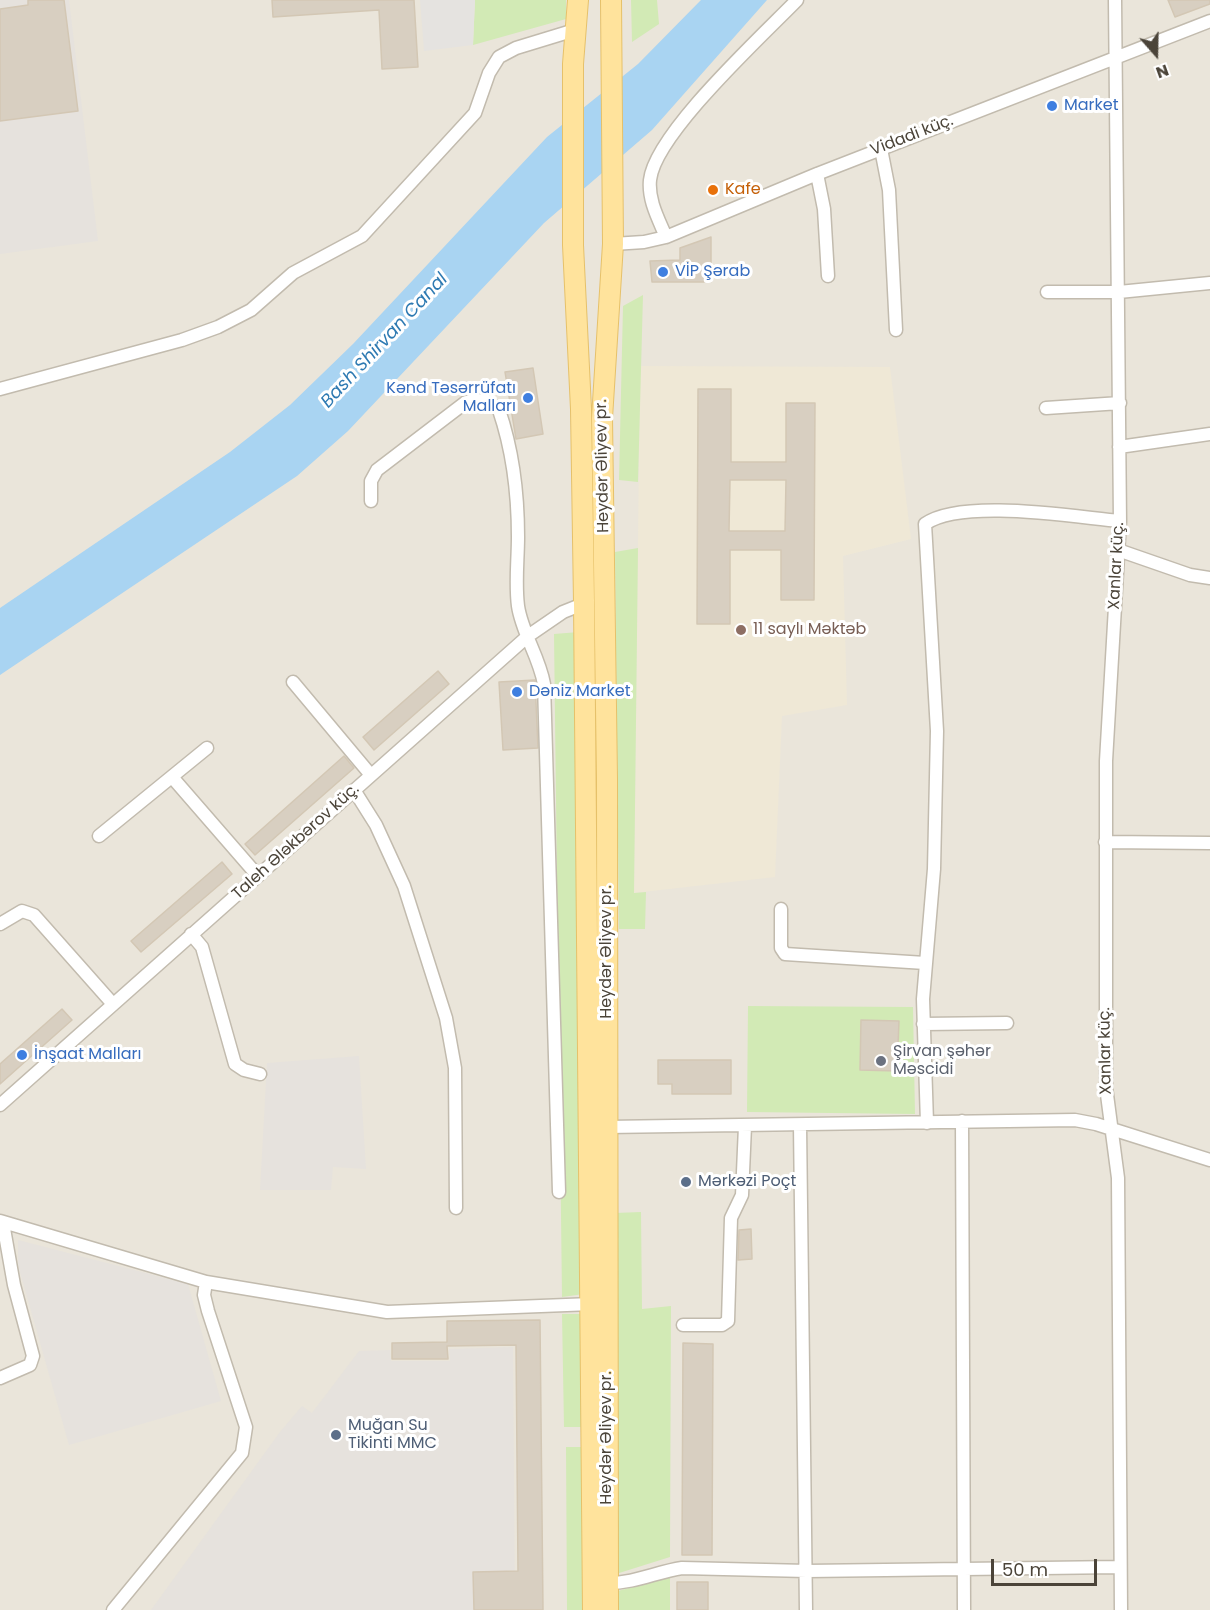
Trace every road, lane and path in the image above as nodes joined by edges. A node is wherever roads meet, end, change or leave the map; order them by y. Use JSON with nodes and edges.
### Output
{"nodes":[{"id":1,"x":578,"y":0,"type":"edge"},
{"id":2,"x":797,"y":0,"type":"edge"},
{"id":3,"x":1115,"y":0,"type":"edge"},
{"id":4,"x":611,"y":3,"type":"edge"},
{"id":5,"x":1210,"y":21,"type":"edge"},
{"id":6,"x":575,"y":30,"type":"junction"},
{"id":7,"x":1116,"y":57,"type":"junction"},
{"id":8,"x":881,"y":148,"type":"junction"},
{"id":9,"x":817,"y":174,"type":"junction"},
{"id":10,"x":666,"y":237,"type":"junction"},
{"id":11,"x":613,"y":244,"type":"junction"},
{"id":12,"x":828,"y":276,"type":"dead end"},
{"id":13,"x":1210,"y":283,"type":"edge"},
{"id":14,"x":1047,"y":292,"type":"dead end"},
{"id":15,"x":1119,"y":292,"type":"junction"},
{"id":16,"x":575,"y":294,"type":"junction"},
{"id":17,"x":609,"y":294,"type":"junction"},
{"id":18,"x":896,"y":330,"type":"dead end"},
{"id":19,"x":0,"y":389,"type":"edge"},
{"id":20,"x":1120,"y":403,"type":"junction"},
{"id":21,"x":1046,"y":408,"type":"dead end"},
{"id":22,"x":1210,"y":434,"type":"edge"},
{"id":23,"x":1119,"y":447,"type":"junction"},
{"id":24,"x":371,"y":501,"type":"dead end"},
{"id":25,"x":1120,"y":521,"type":"junction"},
{"id":26,"x":1118,"y":550,"type":"junction"},
{"id":27,"x":1210,"y":578,"type":"edge"},
{"id":28,"x":604,"y":599,"type":"junction"},
{"id":29,"x":585,"y":603,"type":"junction"},
{"id":30,"x":528,"y":636,"type":"junction"},
{"id":31,"x":293,"y":682,"type":"dead end"},
{"id":32,"x":207,"y":748,"type":"dead end"},
{"id":33,"x":370,"y":774,"type":"junction"},
{"id":34,"x":172,"y":777,"type":"junction"},
{"id":35,"x":354,"y":790,"type":"junction"},
{"id":36,"x":99,"y":836,"type":"dead end"},
{"id":37,"x":1105,"y":842,"type":"junction"},
{"id":38,"x":1210,"y":843,"type":"edge"},
{"id":39,"x":258,"y":876,"type":"junction"},
{"id":40,"x":781,"y":909,"type":"dead end"},
{"id":41,"x":0,"y":924,"type":"edge"},
{"id":42,"x":191,"y":934,"type":"junction"},
{"id":43,"x":925,"y":963,"type":"junction"},
{"id":44,"x":112,"y":1003,"type":"junction"},
{"id":45,"x":1007,"y":1023,"type":"dead end"},
{"id":46,"x":923,"y":1024,"type":"junction"},
{"id":47,"x":260,"y":1074,"type":"dead end"},
{"id":48,"x":0,"y":1105,"type":"edge"},
{"id":49,"x":962,"y":1121,"type":"junction"},
{"id":50,"x":927,"y":1123,"type":"junction"},
{"id":51,"x":800,"y":1125,"type":"junction"},
{"id":52,"x":745,"y":1126,"type":"junction"},
{"id":53,"x":607,"y":1127,"type":"junction"},
{"id":54,"x":1112,"y":1131,"type":"junction"},
{"id":55,"x":1210,"y":1160,"type":"edge"},
{"id":56,"x":559,"y":1192,"type":"dead end"},
{"id":57,"x":456,"y":1208,"type":"dead end"},
{"id":58,"x":1,"y":1222,"type":"edge"},
{"id":59,"x":206,"y":1282,"type":"junction"},
{"id":60,"x":592,"y":1304,"type":"junction"},
{"id":61,"x":683,"y":1325,"type":"dead end"},
{"id":62,"x":0,"y":1378,"type":"edge"},
{"id":63,"x":1120,"y":1567,"type":"junction"},
{"id":64,"x":964,"y":1569,"type":"junction"},
{"id":65,"x":807,"y":1571,"type":"junction"},
{"id":66,"x":608,"y":1583,"type":"junction"},
{"id":67,"x":113,"y":1610,"type":"edge"},
{"id":68,"x":593,"y":1610,"type":"edge"},
{"id":69,"x":608,"y":1610,"type":"edge"},
{"id":70,"x":806,"y":1610,"type":"edge"},
{"id":71,"x":964,"y":1610,"type":"edge"},
{"id":72,"x":1121,"y":1610,"type":"edge"}],
"edges":[{"from":1,"to":6,"type":"main road","name":"Heydər Əliyev pr."},
{"from":2,"to":10,"type":"street"},
{"from":3,"to":7,"type":"street","name":"Xanlar küç."},
{"from":4,"to":11,"type":"main road","name":"Heydər Əliyev pr."},
{"from":5,"to":7,"type":"street","name":"Vidadi küç."},
{"from":6,"to":16,"type":"main road","name":"Heydər Əliyev pr."},
{"from":6,"to":19,"type":"street"},
{"from":7,"to":8,"type":"street","name":"Vidadi küç."},
{"from":7,"to":15,"type":"street","name":"Xanlar küç."},
{"from":8,"to":9,"type":"street","name":"Vidadi küç."},
{"from":8,"to":18,"type":"street"},
{"from":9,"to":10,"type":"street","name":"Vidadi küç."},
{"from":9,"to":12,"type":"street"},
{"from":10,"to":11,"type":"street","name":"Vidadi küç."},
{"from":11,"to":17,"type":"main road","name":"Heydər Əliyev pr."},
{"from":13,"to":15,"type":"street"},
{"from":14,"to":15,"type":"street"},
{"from":15,"to":20,"type":"street","name":"Xanlar küç."},
{"from":16,"to":17,"type":"main road"},
{"from":16,"to":29,"type":"main road","name":"Heydər Əliyev pr."},
{"from":17,"to":28,"type":"main road","name":"Heydər Əliyev pr."},
{"from":20,"to":21,"type":"street"},
{"from":20,"to":23,"type":"street","name":"Xanlar küç."},
{"from":22,"to":23,"type":"street"},
{"from":23,"to":25,"type":"street","name":"Xanlar küç."},
{"from":24,"to":30,"type":"street"},
{"from":25,"to":26,"type":"street","name":"Xanlar küç."},
{"from":25,"to":43,"type":"street"},
{"from":26,"to":27,"type":"street"},
{"from":26,"to":37,"type":"street","name":"Xanlar küç."},
{"from":28,"to":29,"type":"street","name":"Taleh Ələkbərov küç."},
{"from":28,"to":53,"type":"main road","name":"Heydər Əliyev pr."},
{"from":29,"to":30,"type":"street","name":"Taleh Ələkbərov küç."},
{"from":29,"to":60,"type":"main road","name":"Heydər Əliyev pr."},
{"from":30,"to":33,"type":"street","name":"Taleh Ələkbərov küç."},
{"from":30,"to":56,"type":"street"},
{"from":31,"to":33,"type":"street"},
{"from":32,"to":34,"type":"street"},
{"from":33,"to":35,"type":"street","name":"Taleh Ələkbərov küç."},
{"from":34,"to":36,"type":"street"},
{"from":34,"to":39,"type":"street"},
{"from":35,"to":39,"type":"street","name":"Taleh Ələkbərov küç."},
{"from":35,"to":57,"type":"street"},
{"from":37,"to":38,"type":"street"},
{"from":37,"to":54,"type":"street","name":"Xanlar küç."},
{"from":39,"to":42,"type":"street","name":"Taleh Ələkbərov küç."},
{"from":40,"to":43,"type":"street"},
{"from":41,"to":44,"type":"street"},
{"from":42,"to":44,"type":"street","name":"Taleh Ələkbərov küç."},
{"from":42,"to":47,"type":"street"},
{"from":43,"to":46,"type":"street"},
{"from":44,"to":48,"type":"street","name":"Taleh Ələkbərov küç."},
{"from":45,"to":46,"type":"street"},
{"from":46,"to":50,"type":"street"},
{"from":49,"to":50,"type":"street"},
{"from":49,"to":54,"type":"street"},
{"from":49,"to":64,"type":"street"},
{"from":50,"to":51,"type":"street"},
{"from":51,"to":52,"type":"street"},
{"from":51,"to":65,"type":"street"},
{"from":52,"to":53,"type":"street"},
{"from":52,"to":61,"type":"street"},
{"from":53,"to":66,"type":"main road","name":"Heydər Əliyev pr."},
{"from":54,"to":55,"type":"street"},
{"from":54,"to":63,"type":"street","name":"Xanlar küç."},
{"from":58,"to":59,"type":"street"},
{"from":58,"to":62,"type":"street"},
{"from":59,"to":60,"type":"street"},
{"from":59,"to":67,"type":"street"},
{"from":60,"to":68,"type":"main road","name":"Heydər Əliyev pr."},
{"from":63,"to":64,"type":"street"},
{"from":63,"to":72,"type":"street","name":"Xanlar küç."},
{"from":64,"to":65,"type":"street"},
{"from":64,"to":71,"type":"street"},
{"from":65,"to":66,"type":"street"},
{"from":65,"to":70,"type":"street"},
{"from":66,"to":69,"type":"main road","name":"Heydər Əliyev pr."}]}
